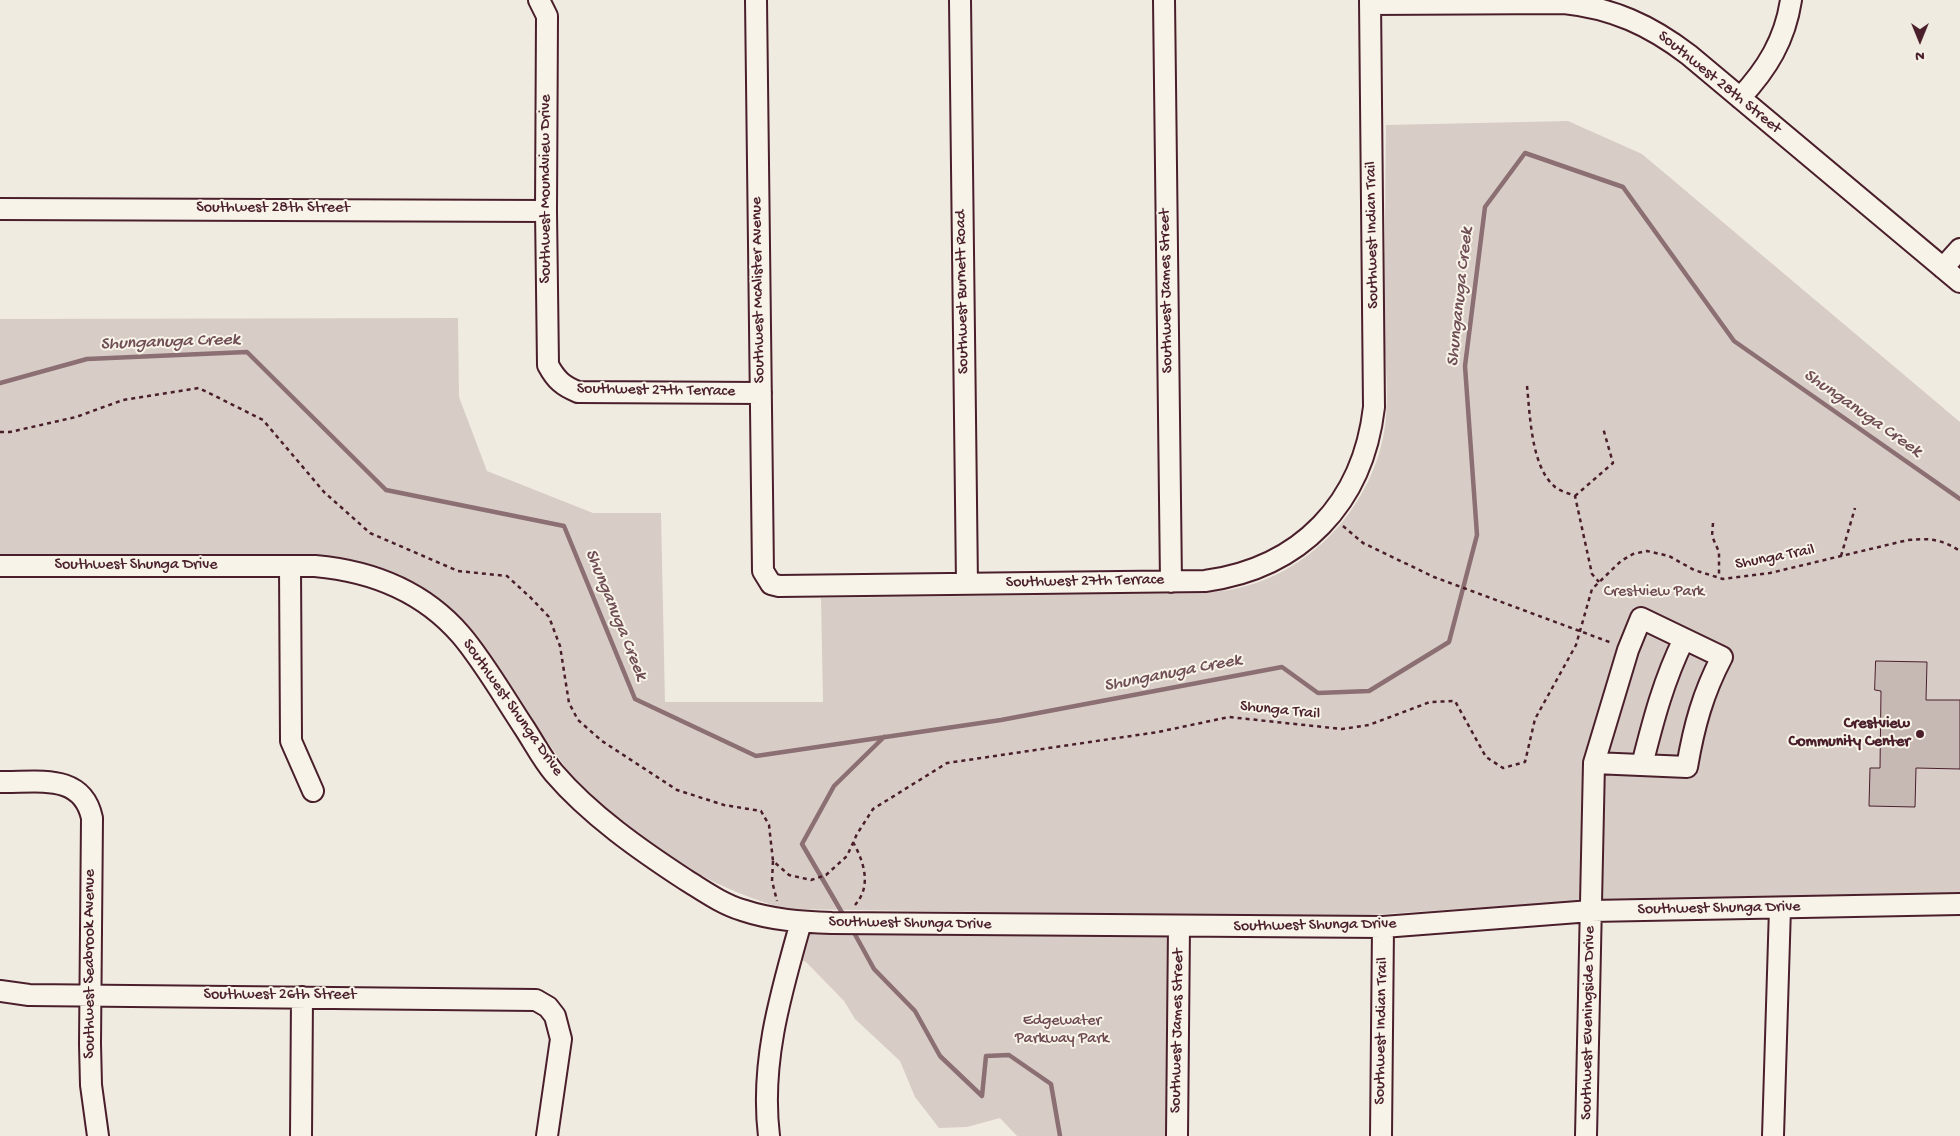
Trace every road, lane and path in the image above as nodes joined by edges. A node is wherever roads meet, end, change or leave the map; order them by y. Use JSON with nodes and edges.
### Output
{"nodes":[{"id":1,"x":540,"y":0,"type":"edge"},
{"id":2,"x":756,"y":0,"type":"edge"},
{"id":3,"x":960,"y":0,"type":"edge"},
{"id":4,"x":1164,"y":0,"type":"edge"},
{"id":5,"x":1791,"y":0,"type":"edge"},
{"id":6,"x":1370,"y":2,"type":"edge"},
{"id":7,"x":1593,"y":3,"type":"edge"},
{"id":8,"x":1740,"y":98,"type":"junction"},
{"id":9,"x":0,"y":209,"type":"edge"},
{"id":10,"x":546,"y":211,"type":"junction"},
{"id":11,"x":1960,"y":249,"type":"edge"},
{"id":12,"x":1944,"y":268,"type":"junction"},
{"id":13,"x":1960,"y":282,"type":"edge"},
{"id":14,"x":555,"y":378,"type":"joint"},
{"id":15,"x":1527,"y":386,"type":"dead end"},
{"id":16,"x":760,"y":393,"type":"junction"},
{"id":17,"x":1603,"y":428,"type":"dead end"},
{"id":18,"x":1360,"y":468,"type":"joint"},
{"id":19,"x":1575,"y":496,"type":"junction"},
{"id":20,"x":1855,"y":508,"type":"dead end"},
{"id":21,"x":1330,"y":516,"type":"junction"},
{"id":22,"x":1714,"y":523,"type":"dead end"},
{"id":23,"x":1960,"y":551,"type":"edge"},
{"id":24,"x":1841,"y":556,"type":"junction"},
{"id":25,"x":0,"y":566,"type":"edge"},
{"id":26,"x":290,"y":566,"type":"junction"},
{"id":27,"x":1718,"y":578,"type":"junction"},
{"id":28,"x":766,"y":580,"type":"joint"},
{"id":29,"x":1171,"y":582,"type":"junction"},
{"id":30,"x":1599,"y":582,"type":"junction"},
{"id":31,"x":966,"y":584,"type":"junction"},
{"id":32,"x":1581,"y":631,"type":"junction"},
{"id":33,"x":1684,"y":639,"type":"junction"},
{"id":34,"x":1628,"y":650,"type":"junction"},
{"id":35,"x":1594,"y":763,"type":"junction"},
{"id":36,"x":1642,"y":765,"type":"junction"},
{"id":37,"x":0,"y":782,"type":"edge"},
{"id":38,"x":313,"y":791,"type":"dead end"},
{"id":39,"x":853,"y":842,"type":"junction"},
{"id":40,"x":772,"y":861,"type":"dead end"},
{"id":41,"x":811,"y":880,"type":"dead end"},
{"id":42,"x":1960,"y":904,"type":"edge"},
{"id":43,"x":786,"y":905,"type":"dead end"},
{"id":44,"x":850,"y":905,"type":"dead end"},
{"id":45,"x":1780,"y":908,"type":"junction"},
{"id":46,"x":1591,"y":911,"type":"junction"},
{"id":47,"x":801,"y":922,"type":"junction"},
{"id":48,"x":1178,"y":926,"type":"junction"},
{"id":49,"x":1382,"y":926,"type":"junction"},
{"id":50,"x":0,"y":991,"type":"edge"},
{"id":51,"x":90,"y":995,"type":"junction"},
{"id":52,"x":302,"y":997,"type":"junction"},
{"id":53,"x":98,"y":1136,"type":"edge"},
{"id":54,"x":301,"y":1136,"type":"edge"},
{"id":55,"x":547,"y":1136,"type":"edge"},
{"id":56,"x":769,"y":1136,"type":"edge"},
{"id":57,"x":1177,"y":1136,"type":"edge"},
{"id":58,"x":1381,"y":1136,"type":"edge"},
{"id":59,"x":1586,"y":1136,"type":"edge"},
{"id":60,"x":1773,"y":1136,"type":"edge"}],
"edges":[{"from":1,"to":10,"type":"street","name":"Southwest Moundview Drive"},
{"from":2,"to":16,"type":"street","name":"Southwest McAlister Avenue"},
{"from":3,"to":31,"type":"street","name":"Southwest Burnett Road"},
{"from":4,"to":29,"type":"street","name":"Southwest James Street"},
{"from":5,"to":8,"type":"street"},
{"from":6,"to":7,"type":"street","name":"Southwest 28th Street"},
{"from":6,"to":18,"type":"street","name":"Southwest Indian Trail"},
{"from":7,"to":8,"type":"street","name":"Southwest 28th Street"},
{"from":8,"to":12,"type":"street","name":"Southwest 28th Street"},
{"from":9,"to":10,"type":"street","name":"Southwest 28th Street"},
{"from":10,"to":14,"type":"street","name":"Southwest Moundview Drive"},
{"from":11,"to":12,"type":"street"},
{"from":12,"to":13,"type":"street","name":"Southwest 28th Street"},
{"from":14,"to":16,"type":"street","name":"Southwest 27th Terrace"},
{"from":15,"to":19,"type":"path"},
{"from":16,"to":28,"type":"street","name":"Southwest McAlister Avenue"},
{"from":17,"to":19,"type":"path"},
{"from":18,"to":21,"type":"street","name":"Southwest 27th Terrace"},
{"from":19,"to":30,"type":"path"},
{"from":20,"to":24,"type":"path"},
{"from":21,"to":29,"type":"street","name":"Southwest 27th Terrace"},
{"from":21,"to":32,"type":"path"},
{"from":22,"to":27,"type":"path"},
{"from":23,"to":24,"type":"path","name":"Shunga Trail"},
{"from":24,"to":27,"type":"path","name":"Shunga Trail"},
{"from":25,"to":26,"type":"street","name":"Southwest Shunga Drive"},
{"from":26,"to":38,"type":"street"},
{"from":26,"to":47,"type":"street","name":"Southwest Shunga Drive"},
{"from":27,"to":30,"type":"path","name":"Shunga Trail"},
{"from":28,"to":31,"type":"street","name":"Southwest 27th Terrace"},
{"from":29,"to":31,"type":"street","name":"Southwest 27th Terrace"},
{"from":30,"to":32,"type":"path","name":"Shunga Trail"},
{"from":32,"to":34,"type":"path"},
{"from":32,"to":39,"type":"path","name":"Shunga Trail"},
{"from":33,"to":34,"type":"street","name":"Southwest Eveningside Drive"},
{"from":33,"to":36,"type":"street"},
{"from":33,"to":36,"type":"street"},
{"from":34,"to":35,"type":"street","name":"Southwest Eveningside Drive"},
{"from":35,"to":36,"type":"street"},
{"from":35,"to":46,"type":"street","name":"Southwest Eveningside Drive"},
{"from":37,"to":51,"type":"street","name":"Southwest Seabrook Avenue"},
{"from":39,"to":41,"type":"path","name":"Shunga Trail"},
{"from":39,"to":44,"type":"path"},
{"from":40,"to":43,"type":"path"},
{"from":42,"to":45,"type":"street","name":"Southwest Shunga Drive"},
{"from":45,"to":46,"type":"street","name":"Southwest Shunga Drive"},
{"from":45,"to":60,"type":"street"},
{"from":46,"to":49,"type":"street","name":"Southwest Shunga Drive"},
{"from":46,"to":59,"type":"street","name":"Southwest Eveningside Drive"},
{"from":47,"to":48,"type":"street","name":"Southwest Shunga Drive"},
{"from":47,"to":56,"type":"street"},
{"from":48,"to":49,"type":"street","name":"Southwest Shunga Drive"},
{"from":48,"to":57,"type":"street","name":"Southwest James Street"},
{"from":49,"to":58,"type":"street","name":"Southwest Indian Trail"},
{"from":50,"to":51,"type":"street","name":"Southwest 26th Street"},
{"from":51,"to":52,"type":"street","name":"Southwest 26th Street"},
{"from":51,"to":53,"type":"street","name":"Southwest Seabrook Avenue"},
{"from":52,"to":54,"type":"street"},
{"from":52,"to":55,"type":"street","name":"Southwest 26th Street"}]}
